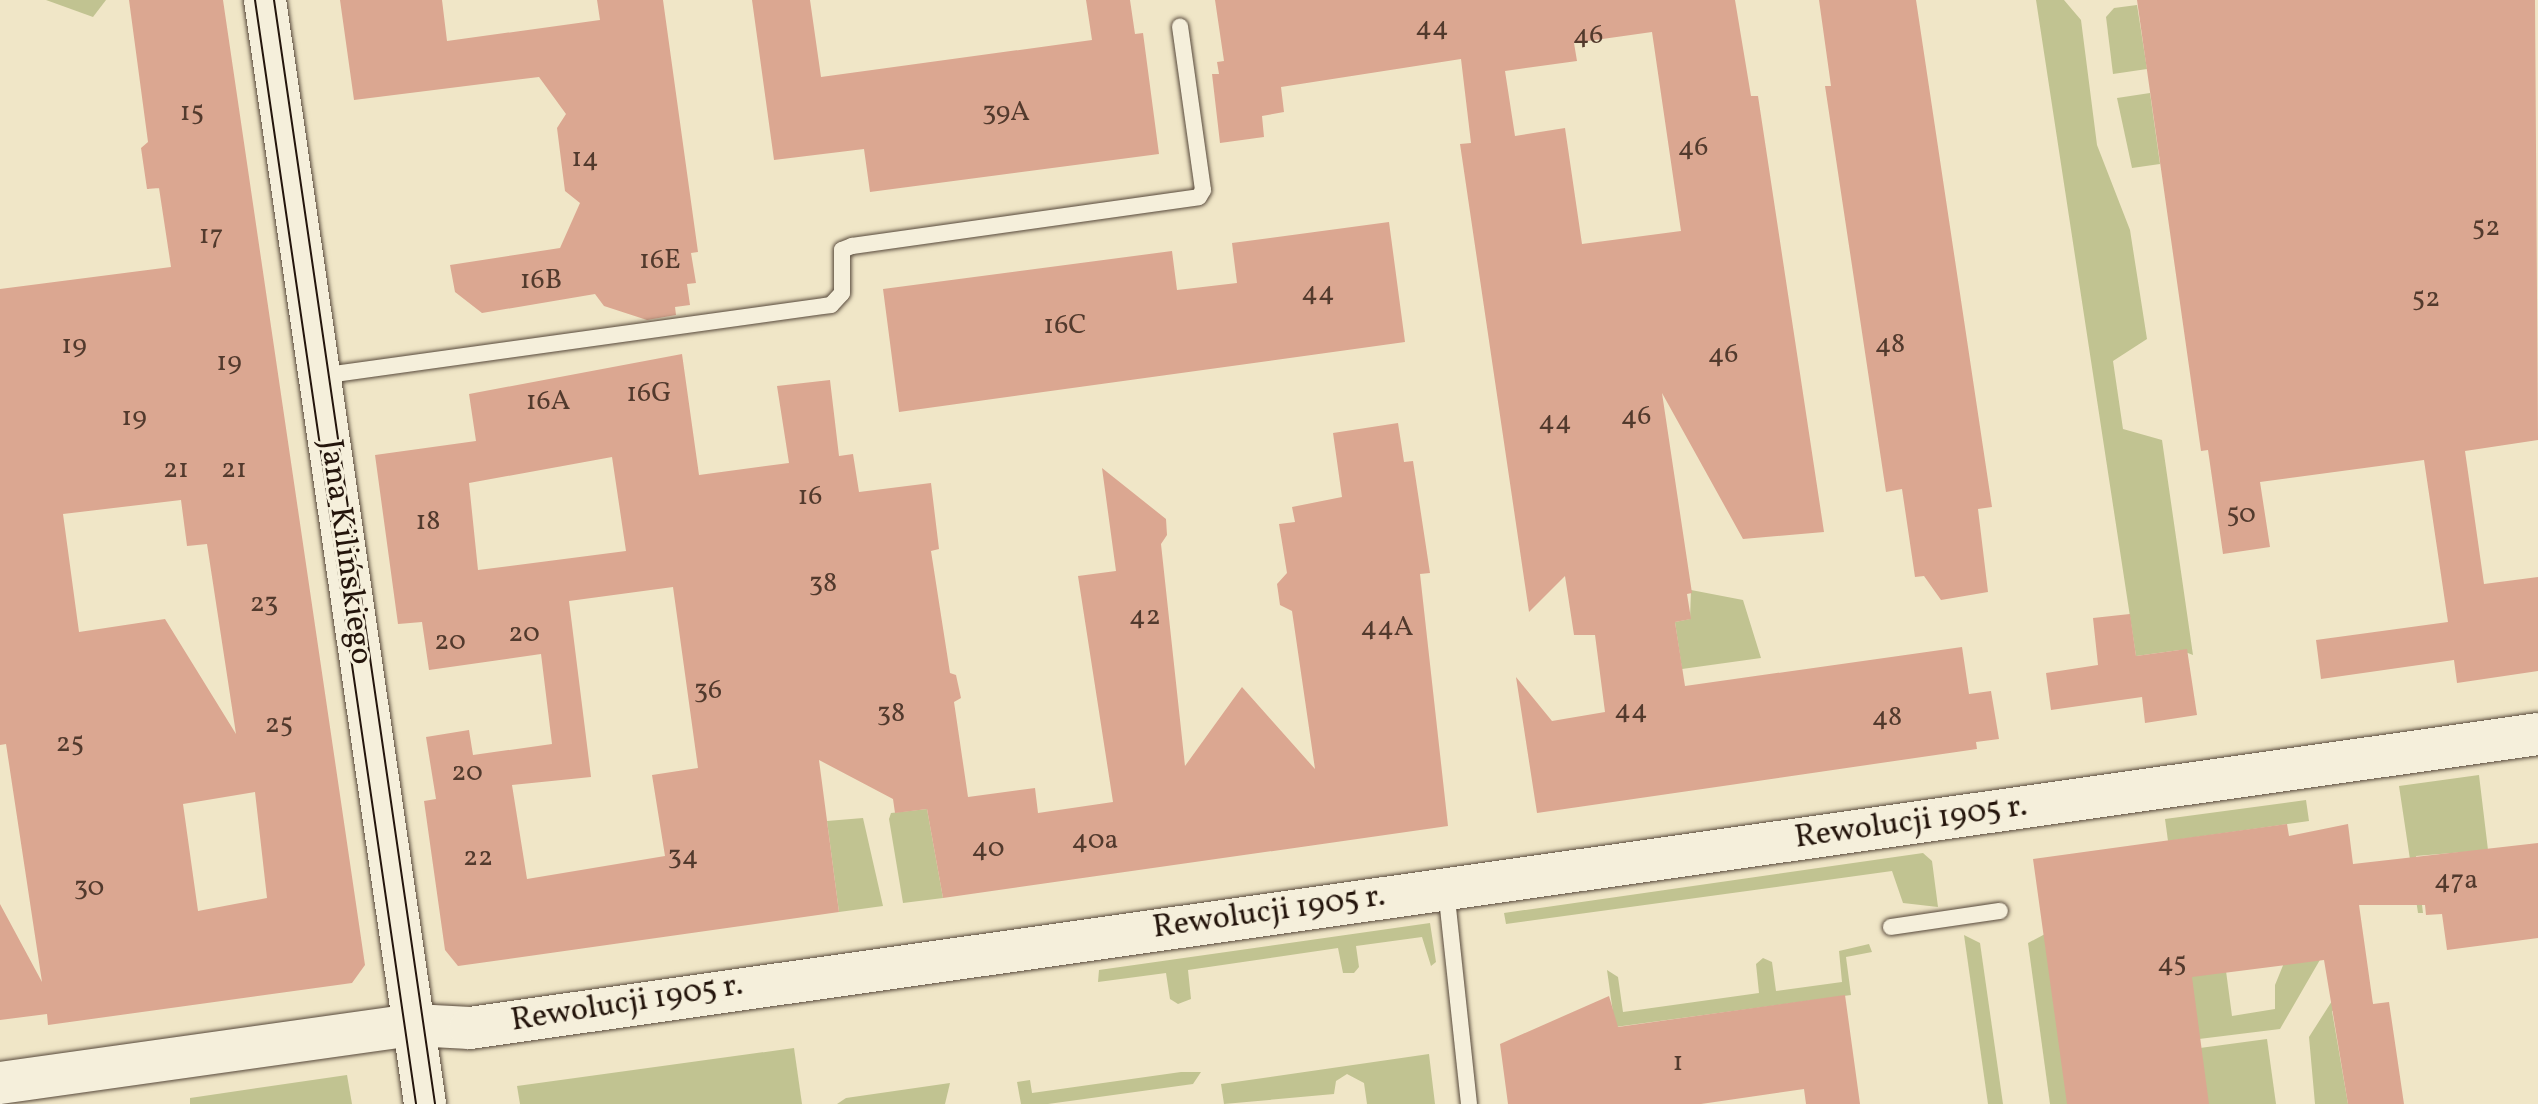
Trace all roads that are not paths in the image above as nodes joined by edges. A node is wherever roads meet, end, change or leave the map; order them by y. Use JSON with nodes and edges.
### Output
{"nodes":[{"id":1,"x":265,"y":0,"type":"edge"},
{"id":2,"x":1180,"y":27,"type":"dead end"},
{"id":3,"x":320,"y":376,"type":"junction"},
{"id":4,"x":2538,"y":734,"type":"edge"},
{"id":5,"x":1446,"y":888,"type":"junction"},
{"id":6,"x":2000,"y":911,"type":"dead end"},
{"id":7,"x":1891,"y":927,"type":"dead end"},
{"id":8,"x":414,"y":1025,"type":"junction"},
{"id":9,"x":0,"y":1083,"type":"edge"},
{"id":10,"x":425,"y":1104,"type":"edge"},
{"id":11,"x":1469,"y":1104,"type":"edge"}],
"edges":[{"from":1,"to":3,"type":"street","name":"Jana Kilińskiego"},
{"from":2,"to":3,"type":"lane"},
{"from":3,"to":8,"type":"street","name":"Jana Kilińskiego"},
{"from":4,"to":5,"type":"street","name":"Rewolucji 1905 r."},
{"from":5,"to":8,"type":"street","name":"Rewolucji 1905 r."},
{"from":5,"to":11,"type":"lane"},
{"from":6,"to":7,"type":"lane"},
{"from":8,"to":9,"type":"street","name":"Rewolucji 1905 r."},
{"from":8,"to":10,"type":"street","name":"Jana Kilińskiego"}]}
